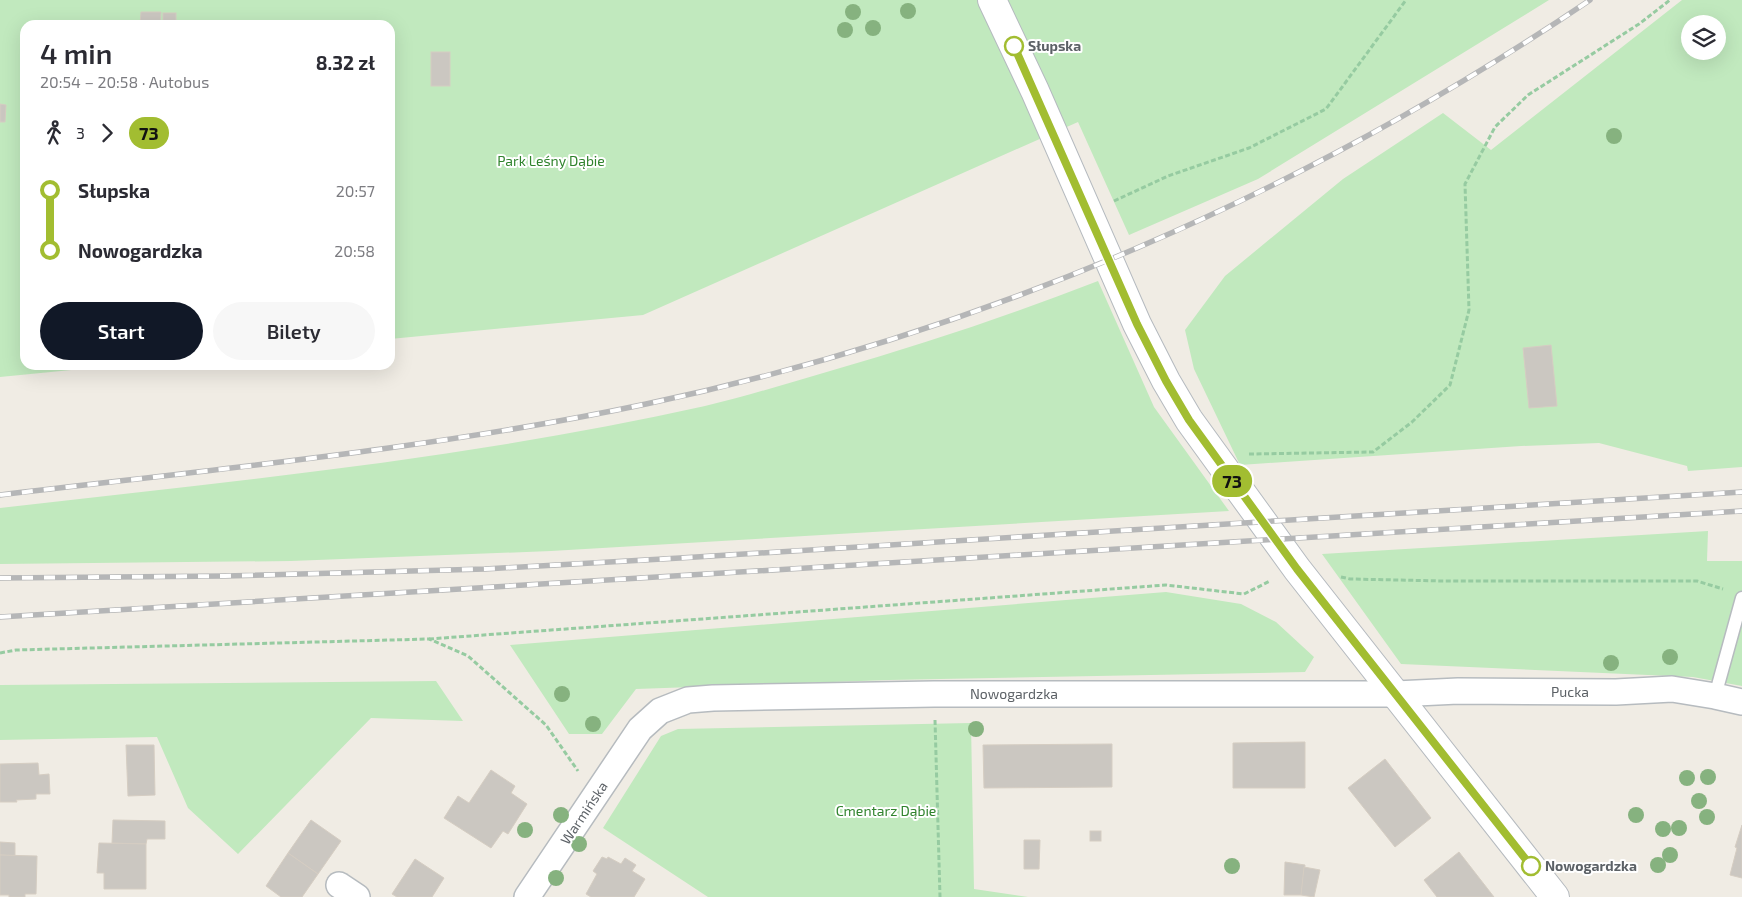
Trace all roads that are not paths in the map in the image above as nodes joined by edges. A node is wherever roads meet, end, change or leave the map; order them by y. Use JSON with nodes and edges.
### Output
{"nodes":[{"id":1,"x":992,"y":0,"type":"edge"},
{"id":2,"x":1742,"y":598,"type":"edge"},
{"id":3,"x":1396,"y":694,"type":"junction"},
{"id":4,"x":1715,"y":696,"type":"junction"},
{"id":5,"x":1742,"y":702,"type":"edge"},
{"id":6,"x":640,"y":729,"type":"joint"},
{"id":7,"x":527,"y":897,"type":"edge"},
{"id":8,"x":1555,"y":897,"type":"edge"}],
"edges":[{"from":1,"to":3,"type":"street"},
{"from":2,"to":4,"type":"lane"},
{"from":3,"to":4,"type":"street","name":"Pucka"},
{"from":3,"to":6,"type":"street","name":"Nowogardzka"},
{"from":3,"to":8,"type":"street"},
{"from":4,"to":5,"type":"street","name":"Pucka"},
{"from":6,"to":7,"type":"street","name":"Warmińska"}]}
